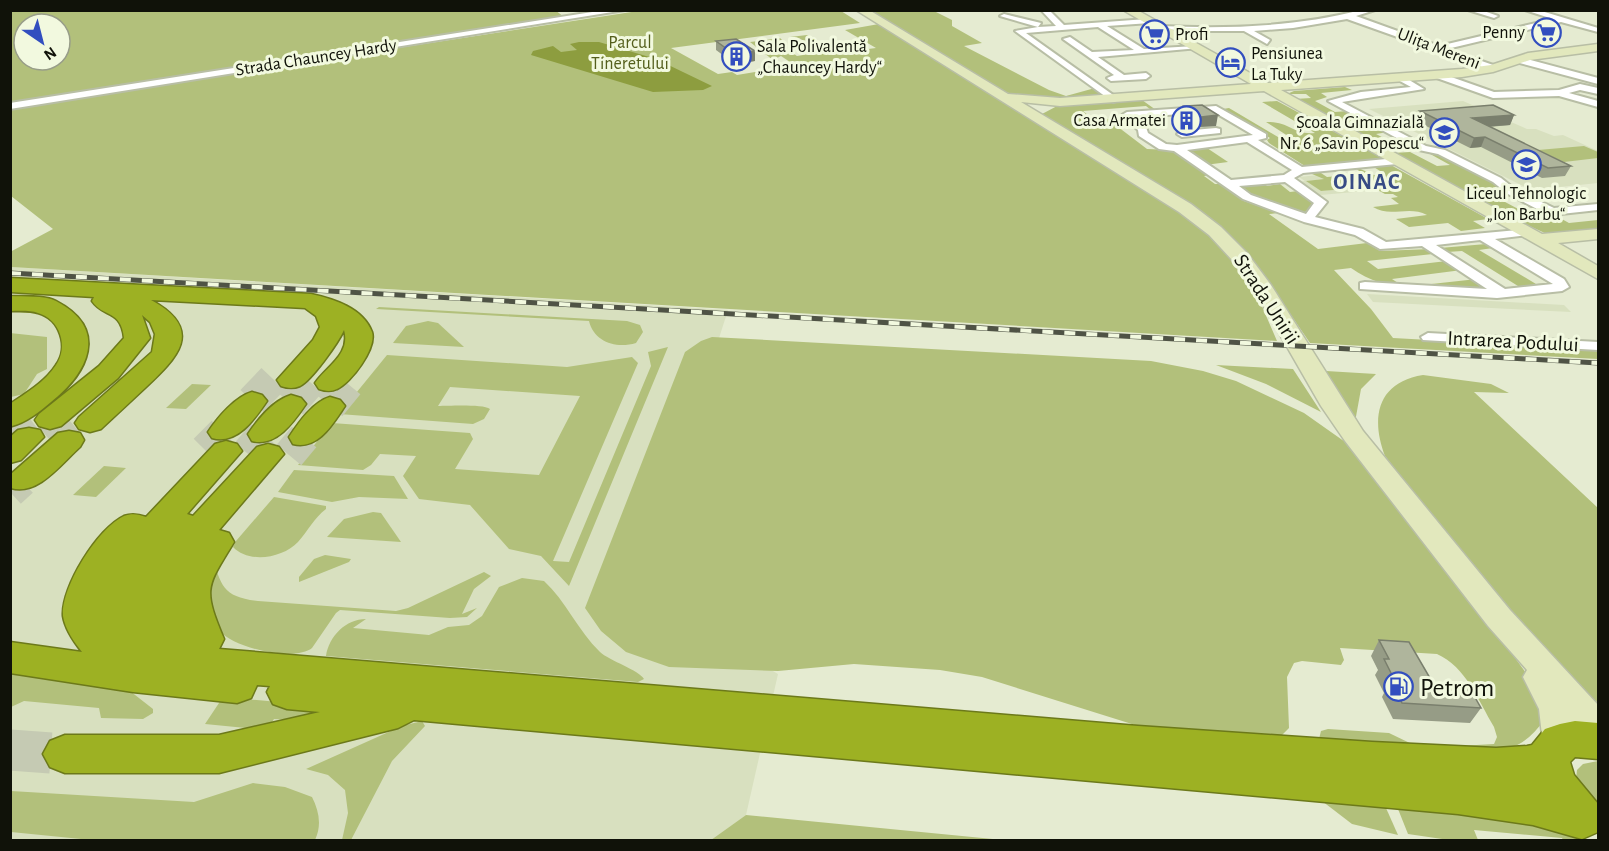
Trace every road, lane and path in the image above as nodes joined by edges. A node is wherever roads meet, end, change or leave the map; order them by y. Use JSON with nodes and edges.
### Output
{"nodes":[{"id":1,"x":622,"y":10,"type":"edge"},
{"id":2,"x":861,"y":10,"type":"edge"},
{"id":3,"x":1044,"y":10,"type":"edge"},
{"id":4,"x":1128,"y":10,"type":"edge"},
{"id":5,"x":1324,"y":10,"type":"edge"},
{"id":6,"x":1372,"y":10,"type":"edge"},
{"id":7,"x":1471,"y":10,"type":"edge"},
{"id":8,"x":1528,"y":10,"type":"edge"},
{"id":9,"x":1004,"y":16,"type":"dead end"},
{"id":10,"x":1494,"y":16,"type":"dead end"},
{"id":11,"x":1350,"y":17,"type":"junction"},
{"id":12,"x":1560,"y":20,"type":"junction"},
{"id":13,"x":1147,"y":21,"type":"junction"},
{"id":14,"x":1098,"y":24,"type":"junction"},
{"id":15,"x":1061,"y":27,"type":"junction"},
{"id":16,"x":1046,"y":28,"type":"junction"},
{"id":17,"x":1160,"y":28,"type":"junction"},
{"id":18,"x":1245,"y":29,"type":"junction"},
{"id":19,"x":1599,"y":30,"type":"edge"},
{"id":20,"x":1067,"y":39,"type":"dead end"},
{"id":21,"x":1267,"y":42,"type":"dead end"},
{"id":22,"x":1599,"y":47,"type":"edge"},
{"id":23,"x":1195,"y":48,"type":"junction"},
{"id":24,"x":1440,"y":48,"type":"junction"},
{"id":25,"x":1143,"y":52,"type":"junction"},
{"id":26,"x":1090,"y":55,"type":"junction"},
{"id":27,"x":1519,"y":60,"type":"junction"},
{"id":28,"x":1493,"y":68,"type":"junction"},
{"id":29,"x":1437,"y":75,"type":"junction"},
{"id":30,"x":1146,"y":76,"type":"dead end"},
{"id":31,"x":1122,"y":77,"type":"junction"},
{"id":32,"x":1401,"y":78,"type":"junction"},
{"id":33,"x":1088,"y":80,"type":"junction"},
{"id":34,"x":1599,"y":81,"type":"edge"},
{"id":35,"x":991,"y":89,"type":"junction"},
{"id":36,"x":1279,"y":91,"type":"junction"},
{"id":37,"x":1599,"y":92,"type":"edge"},
{"id":38,"x":1559,"y":93,"type":"junction"},
{"id":39,"x":1176,"y":95,"type":"junction"},
{"id":40,"x":1142,"y":97,"type":"junction"},
{"id":41,"x":1113,"y":99,"type":"junction"},
{"id":42,"x":1060,"y":102,"type":"junction"},
{"id":43,"x":1599,"y":104,"type":"edge"},
{"id":44,"x":10,"y":106,"type":"edge"},
{"id":45,"x":1200,"y":110,"type":"junction"},
{"id":46,"x":1038,"y":118,"type":"junction"},
{"id":47,"x":1172,"y":124,"type":"junction"},
{"id":48,"x":1249,"y":133,"type":"junction"},
{"id":49,"x":1197,"y":144,"type":"junction"},
{"id":50,"x":1177,"y":148,"type":"junction"},
{"id":51,"x":1424,"y":148,"type":"junction"},
{"id":52,"x":1380,"y":152,"type":"junction"},
{"id":53,"x":1396,"y":161,"type":"junction"},
{"id":54,"x":1300,"y":170,"type":"junction"},
{"id":55,"x":1287,"y":178,"type":"junction"},
{"id":56,"x":1228,"y":184,"type":"junction"},
{"id":57,"x":1597,"y":208,"type":"edge"},
{"id":58,"x":1552,"y":212,"type":"junction"},
{"id":59,"x":1500,"y":218,"type":"junction"},
{"id":60,"x":1308,"y":219,"type":"junction"},
{"id":61,"x":1599,"y":234,"type":"edge"},
{"id":62,"x":1532,"y":236,"type":"junction"},
{"id":63,"x":1483,"y":237,"type":"junction"},
{"id":64,"x":1424,"y":242,"type":"junction"},
{"id":65,"x":1599,"y":273,"type":"edge"},
{"id":66,"x":10,"y":285,"type":"edge"},
{"id":67,"x":1365,"y":286,"type":"dead end"},
{"id":68,"x":10,"y":293,"type":"edge"},
{"id":69,"x":1504,"y":294,"type":"junction"},
{"id":70,"x":86,"y":296,"type":"junction"},
{"id":71,"x":311,"y":301,"type":"junction"},
{"id":72,"x":10,"y":303,"type":"edge"},
{"id":73,"x":356,"y":329,"type":"junction"},
{"id":74,"x":1428,"y":337,"type":"dead end"},
{"id":75,"x":1599,"y":346,"type":"edge"},
{"id":76,"x":300,"y":393,"type":"junction"},
{"id":77,"x":46,"y":430,"type":"edge"},
{"id":78,"x":255,"y":443,"type":"junction"},
{"id":79,"x":16,"y":477,"type":"tunnel mouth"},
{"id":80,"x":1499,"y":618,"type":"junction"},
{"id":81,"x":10,"y":657,"type":"edge"},
{"id":82,"x":215,"y":664,"type":"junction"},
{"id":83,"x":422,"y":705,"type":"junction"},
{"id":84,"x":1599,"y":727,"type":"edge"},
{"id":85,"x":1569,"y":748,"type":"edge"},
{"id":86,"x":65,"y":754,"type":"tunnel mouth"},
{"id":87,"x":1590,"y":824,"type":"edge"}],
"edges":[{"from":1,"to":44,"type":"street","name":"Strada Chauncey Hardy"},
{"from":2,"to":35,"type":"main road","name":"Strada Unirii"},
{"from":3,"to":15,"type":"street"},
{"from":4,"to":13,"type":"main road"},
{"from":5,"to":11,"type":"street","name":"Ulița Mereni"},
{"from":6,"to":11,"type":"street"},
{"from":7,"to":10,"type":"street"},
{"from":8,"to":12,"type":"street"},
{"from":9,"to":16,"type":"street"},
{"from":11,"to":18,"type":"street"},
{"from":11,"to":24,"type":"street","name":"Ulița Mereni"},
{"from":12,"to":19,"type":"street"},
{"from":12,"to":24,"type":"street"},
{"from":13,"to":14,"type":"street"},
{"from":13,"to":17,"type":"main road"},
{"from":14,"to":15,"type":"street"},
{"from":14,"to":25,"type":"street"},
{"from":15,"to":16,"type":"street"},
{"from":16,"to":33,"type":"street"},
{"from":17,"to":18,"type":"street"},
{"from":17,"to":23,"type":"main road"},
{"from":18,"to":21,"type":"street"},
{"from":20,"to":26,"type":"street"},
{"from":22,"to":27,"type":"main road"},
{"from":23,"to":25,"type":"street"},
{"from":23,"to":36,"type":"main road"},
{"from":24,"to":28,"type":"street","name":"Ulița Mereni"},
{"from":25,"to":26,"type":"street"},
{"from":26,"to":31,"type":"street"},
{"from":27,"to":28,"type":"main road"},
{"from":27,"to":34,"type":"street"},
{"from":28,"to":29,"type":"main road"},
{"from":29,"to":32,"type":"main road"},
{"from":29,"to":38,"type":"street"},
{"from":30,"to":31,"type":"street"},
{"from":31,"to":33,"type":"street"},
{"from":32,"to":36,"type":"main road"},
{"from":32,"to":51,"type":"street"},
{"from":33,"to":41,"type":"street"},
{"from":35,"to":42,"type":"main road"},
{"from":35,"to":46,"type":"main road","name":"Strada Unirii"},
{"from":36,"to":39,"type":"main road"},
{"from":36,"to":52,"type":"main road"},
{"from":37,"to":38,"type":"street"},
{"from":38,"to":43,"type":"street"},
{"from":39,"to":40,"type":"main road"},
{"from":39,"to":45,"type":"street"},
{"from":40,"to":41,"type":"main road"},
{"from":40,"to":47,"type":"street"},
{"from":41,"to":42,"type":"main road"},
{"from":42,"to":46,"type":"main road"},
{"from":45,"to":47,"type":"street"},
{"from":45,"to":48,"type":"street"},
{"from":46,"to":80,"type":"main road","name":"Strada Unirii"},
{"from":47,"to":48,"type":"street"},
{"from":47,"to":49,"type":"street"},
{"from":47,"to":50,"type":"street"},
{"from":48,"to":49,"type":"street"},
{"from":48,"to":54,"type":"street"},
{"from":49,"to":50,"type":"street"},
{"from":50,"to":56,"type":"street"},
{"from":51,"to":52,"type":"street"},
{"from":51,"to":58,"type":"street"},
{"from":52,"to":53,"type":"main road"},
{"from":53,"to":54,"type":"street"},
{"from":53,"to":59,"type":"main road"},
{"from":54,"to":55,"type":"street"},
{"from":55,"to":56,"type":"street"},
{"from":55,"to":60,"type":"street"},
{"from":56,"to":60,"type":"street"},
{"from":57,"to":58,"type":"street"},
{"from":58,"to":59,"type":"street"},
{"from":59,"to":62,"type":"main road"},
{"from":60,"to":64,"type":"street"},
{"from":61,"to":62,"type":"main road"},
{"from":62,"to":63,"type":"street"},
{"from":62,"to":65,"type":"main road"},
{"from":63,"to":64,"type":"street"},
{"from":63,"to":69,"type":"street"},
{"from":64,"to":69,"type":"street"},
{"from":66,"to":71,"type":"highway"},
{"from":67,"to":69,"type":"street"},
{"from":68,"to":70,"type":"highway"},
{"from":70,"to":77,"type":"highway"},
{"from":70,"to":77,"type":"highway"},
{"from":71,"to":73,"type":"highway"},
{"from":71,"to":76,"type":"highway"},
{"from":72,"to":77,"type":"highway"},
{"from":73,"to":76,"type":"highway"},
{"from":73,"to":76,"type":"highway"},
{"from":74,"to":75,"type":"street","name":"Intrarea Podului"},
{"from":76,"to":78,"type":"highway"},
{"from":76,"to":78,"type":"highway"},
{"from":76,"to":78,"type":"highway"},
{"from":77,"to":79,"type":"highway"},
{"from":78,"to":82,"type":"highway"},
{"from":78,"to":82,"type":"highway"},
{"from":78,"to":82,"type":"highway"},
{"from":80,"to":84,"type":"main road","name":"Strada Unirii"},
{"from":80,"to":85,"type":"main road","name":"Strada Unirii"},
{"from":81,"to":83,"type":"highway"},
{"from":82,"to":85,"type":"highway"},
{"from":83,"to":86,"type":"highway"},
{"from":83,"to":87,"type":"highway"},
{"from":85,"to":87,"type":"highway"}]}
